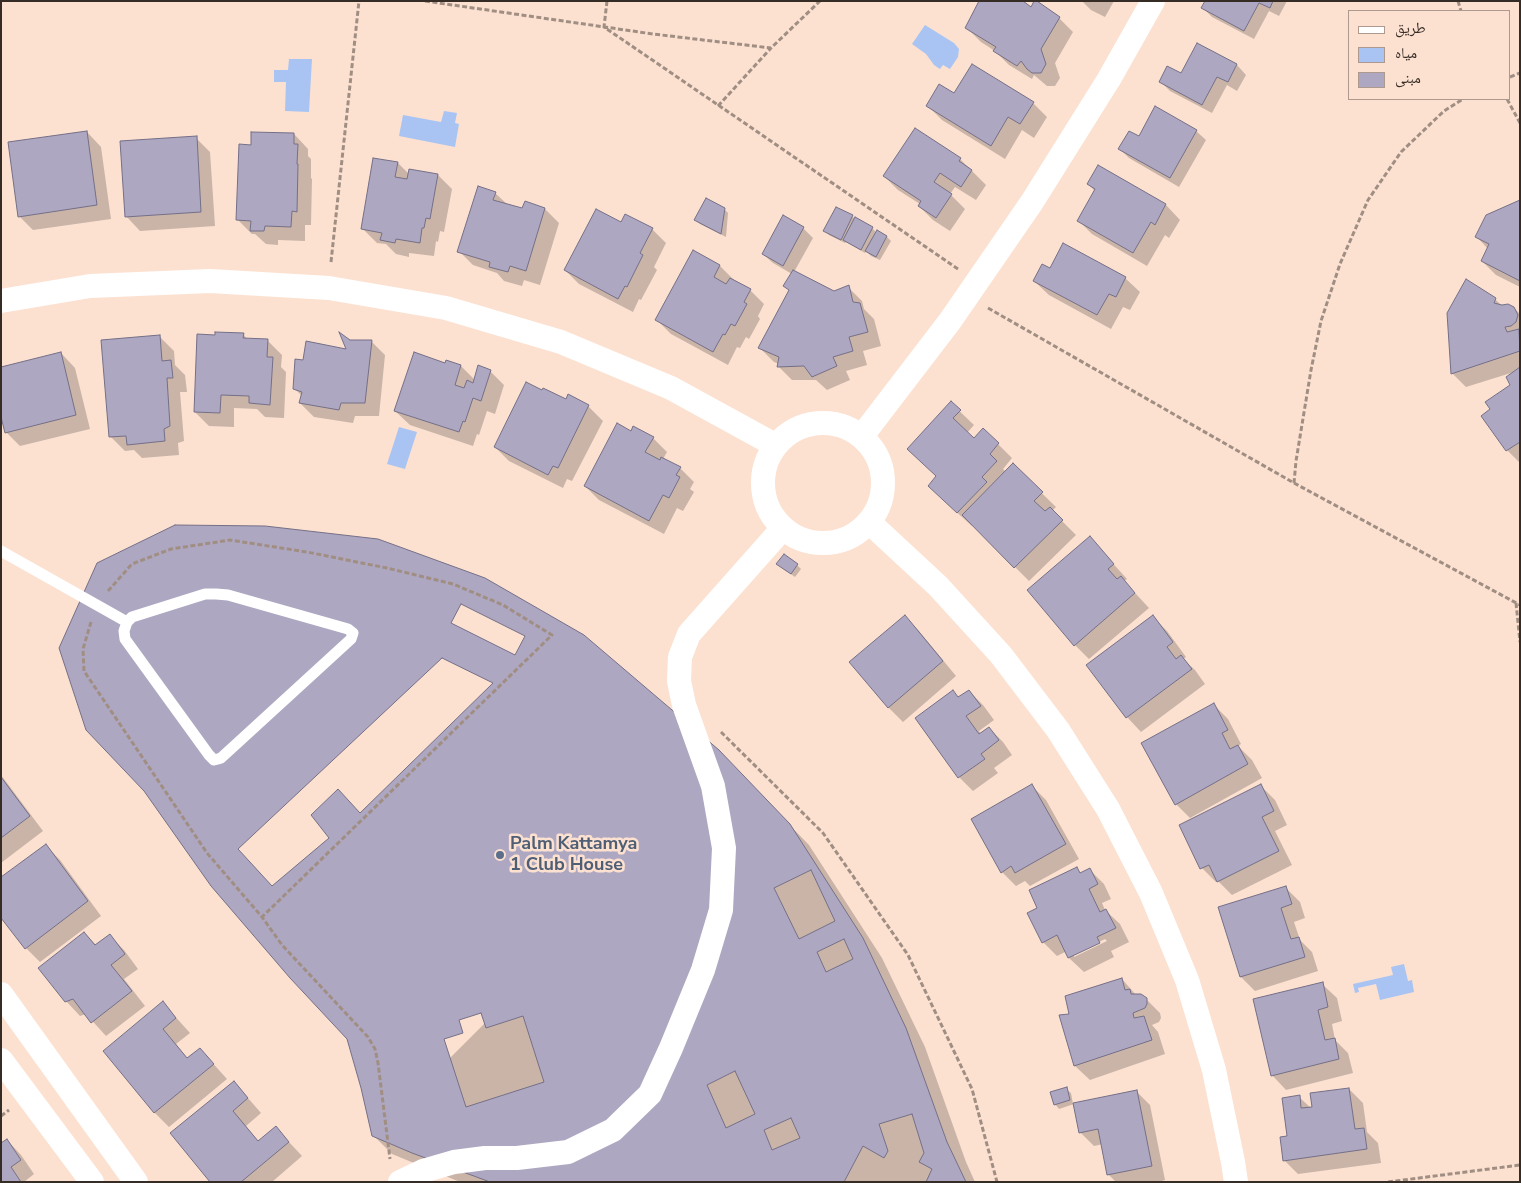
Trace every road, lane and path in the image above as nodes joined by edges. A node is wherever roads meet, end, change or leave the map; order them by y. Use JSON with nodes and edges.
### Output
{"nodes":[{"id":1,"x":359,"y":1,"type":"edge"},
{"id":2,"x":425,"y":1,"type":"edge"},
{"id":3,"x":607,"y":1,"type":"edge"},
{"id":4,"x":820,"y":1,"type":"edge"},
{"id":5,"x":1152,"y":1,"type":"edge"},
{"id":6,"x":604,"y":27,"type":"junction"},
{"id":7,"x":771,"y":48,"type":"junction"},
{"id":8,"x":1461,"y":100,"type":"edge"},
{"id":9,"x":1508,"y":100,"type":"edge"},
{"id":10,"x":718,"y":106,"type":"junction"},
{"id":11,"x":1520,"y":123,"type":"edge"},
{"id":12,"x":328,"y":288,"type":"junction"},
{"id":13,"x":972,"y":289,"type":"junction"},
{"id":14,"x":1,"y":301,"type":"edge"},
{"id":15,"x":862,"y":436,"type":"junction"},
{"id":16,"x":775,"y":445,"type":"junction"},
{"id":17,"x":1294,"y":483,"type":"junction"},
{"id":18,"x":868,"y":522,"type":"junction"},
{"id":19,"x":783,"y":528,"type":"junction"},
{"id":20,"x":1,"y":552,"type":"edge"},
{"id":21,"x":1516,"y":602,"type":"junction"},
{"id":22,"x":96,"y":605,"type":"junction"},
{"id":23,"x":1520,"y":605,"type":"edge"},
{"id":24,"x":127,"y":622,"type":"junction"},
{"id":25,"x":1520,"y":642,"type":"edge"},
{"id":26,"x":718,"y":729,"type":"dead end"},
{"id":27,"x":262,"y":918,"type":"junction"},
{"id":28,"x":1,"y":994,"type":"edge"},
{"id":29,"x":1,"y":1060,"type":"edge"},
{"id":30,"x":1520,"y":1165,"type":"edge"},
{"id":31,"x":396,"y":1173,"type":"edge"},
{"id":32,"x":92,"y":1182,"type":"edge"},
{"id":33,"x":136,"y":1182,"type":"edge"},
{"id":34,"x":997,"y":1182,"type":"edge"},
{"id":35,"x":1236,"y":1182,"type":"edge"},
{"id":36,"x":1388,"y":1182,"type":"edge"}],
"edges":[{"from":1,"to":12,"type":"path"},
{"from":2,"to":6,"type":"path"},
{"from":3,"to":6,"type":"path"},
{"from":4,"to":7,"type":"path"},
{"from":5,"to":13,"type":"street"},
{"from":6,"to":7,"type":"path"},
{"from":6,"to":10,"type":"path"},
{"from":7,"to":10,"type":"path"},
{"from":8,"to":17,"type":"path"},
{"from":9,"to":11,"type":"path"},
{"from":10,"to":13,"type":"path"},
{"from":12,"to":14,"type":"street"},
{"from":12,"to":16,"type":"street"},
{"from":13,"to":15,"type":"street"},
{"from":13,"to":17,"type":"path"},
{"from":15,"to":16,"type":"street"},
{"from":15,"to":18,"type":"street"},
{"from":16,"to":19,"type":"street"},
{"from":17,"to":21,"type":"path"},
{"from":18,"to":19,"type":"street"},
{"from":18,"to":35,"type":"street"},
{"from":19,"to":31,"type":"street"},
{"from":20,"to":22,"type":"lane"},
{"from":21,"to":23,"type":"path"},
{"from":21,"to":25,"type":"path"},
{"from":22,"to":24,"type":"lane"},
{"from":22,"to":27,"type":"path"},
{"from":22,"to":27,"type":"path"},
{"from":24,"to":24,"type":"lane"},
{"from":26,"to":34,"type":"path"},
{"from":27,"to":31,"type":"path"},
{"from":28,"to":33,"type":"street"},
{"from":29,"to":32,"type":"street"},
{"from":30,"to":36,"type":"path"}]}
